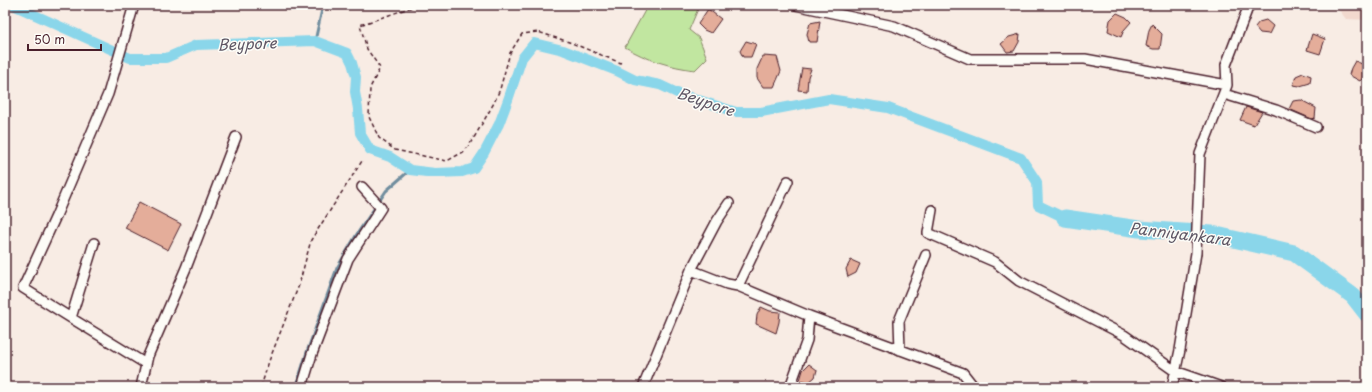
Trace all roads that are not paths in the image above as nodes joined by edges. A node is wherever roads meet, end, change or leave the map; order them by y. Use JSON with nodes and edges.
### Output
{"nodes":[{"id":1,"x":134,"y":5,"type":"edge"},
{"id":2,"x":795,"y":5,"type":"edge"},
{"id":3,"x":1249,"y":5,"type":"edge"},
{"id":4,"x":1225,"y":89,"type":"junction"},
{"id":5,"x":1316,"y":127,"type":"dead end"},
{"id":6,"x":236,"y":137,"type":"dead end"},
{"id":7,"x":788,"y":181,"type":"dead end"},
{"id":8,"x":362,"y":187,"type":"dead end"},
{"id":9,"x":729,"y":203,"type":"dead end"},
{"id":10,"x":932,"y":210,"type":"dead end"},
{"id":11,"x":94,"y":243,"type":"dead end"},
{"id":12,"x":926,"y":255,"type":"dead end"},
{"id":13,"x":691,"y":270,"type":"junction"},
{"id":14,"x":738,"y":286,"type":"junction"},
{"id":15,"x":809,"y":316,"type":"junction"},
{"id":16,"x":71,"y":318,"type":"junction"},
{"id":17,"x":900,"y":350,"type":"junction"},
{"id":18,"x":146,"y":364,"type":"junction"},
{"id":19,"x":1175,"y":371,"type":"junction"},
{"id":20,"x":141,"y":387,"type":"edge"},
{"id":21,"x":302,"y":387,"type":"edge"},
{"id":22,"x":643,"y":387,"type":"edge"},
{"id":23,"x":790,"y":387,"type":"edge"},
{"id":24,"x":974,"y":387,"type":"edge"},
{"id":25,"x":1172,"y":387,"type":"edge"},
{"id":26,"x":1222,"y":387,"type":"edge"}],
"edges":[{"from":1,"to":16,"type":"street"},
{"from":2,"to":4,"type":"street"},
{"from":3,"to":4,"type":"street"},
{"from":4,"to":5,"type":"street"},
{"from":4,"to":19,"type":"street"},
{"from":6,"to":18,"type":"street"},
{"from":7,"to":14,"type":"street"},
{"from":8,"to":21,"type":"street"},
{"from":9,"to":13,"type":"street"},
{"from":10,"to":19,"type":"street"},
{"from":11,"to":16,"type":"street"},
{"from":12,"to":17,"type":"street"},
{"from":13,"to":14,"type":"street"},
{"from":13,"to":22,"type":"street"},
{"from":14,"to":15,"type":"street"},
{"from":15,"to":17,"type":"street"},
{"from":15,"to":23,"type":"street"},
{"from":16,"to":18,"type":"street"},
{"from":17,"to":24,"type":"street"},
{"from":18,"to":20,"type":"street"},
{"from":19,"to":25,"type":"street"},
{"from":19,"to":26,"type":"street"}]}
